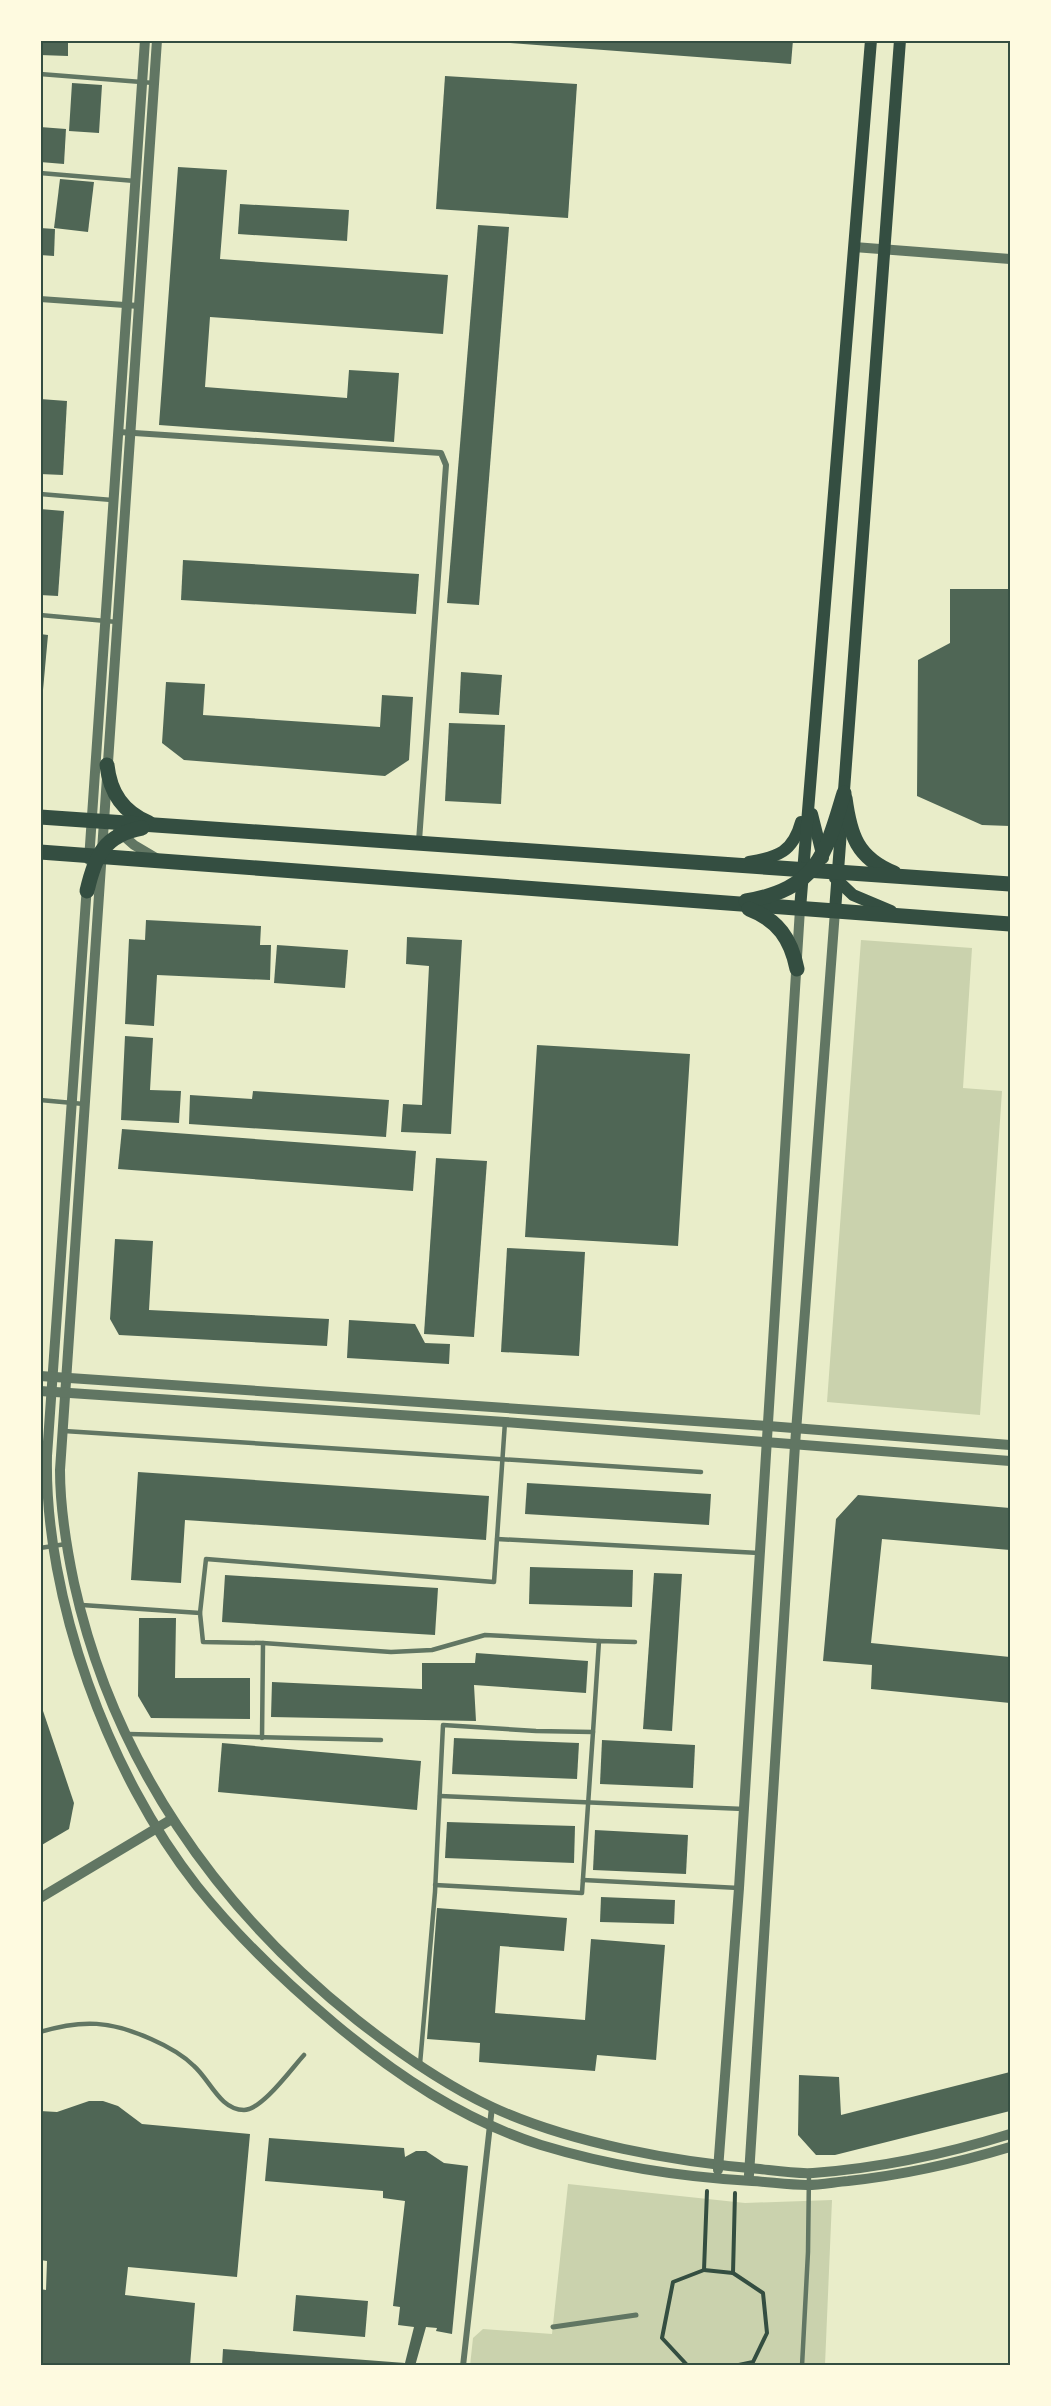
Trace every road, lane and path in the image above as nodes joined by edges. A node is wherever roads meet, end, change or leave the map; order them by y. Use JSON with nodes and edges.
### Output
{"nodes":[{"id":1,"x":145,"y":40,"type":"edge"},
{"id":2,"x":157,"y":40,"type":"edge"},
{"id":3,"x":871,"y":40,"type":"edge"},
{"id":4,"x":900,"y":40,"type":"edge"},
{"id":5,"x":40,"y":74,"type":"edge"},
{"id":6,"x":142,"y":82,"type":"junction"},
{"id":7,"x":154,"y":83,"type":"junction"},
{"id":8,"x":40,"y":173,"type":"edge"},
{"id":9,"x":141,"y":181,"type":"junction"},
{"id":10,"x":854,"y":247,"type":"junction"},
{"id":11,"x":883,"y":250,"type":"junction"},
{"id":12,"x":1011,"y":259,"type":"edge"},
{"id":13,"x":40,"y":300,"type":"edge"},
{"id":14,"x":133,"y":305,"type":"junction"},
{"id":15,"x":124,"y":432,"type":"junction"},
{"id":16,"x":40,"y":494,"type":"edge"},
{"id":17,"x":119,"y":500,"type":"junction"},
{"id":18,"x":40,"y":615,"type":"edge"},
{"id":19,"x":111,"y":621,"type":"junction"},
{"id":20,"x":101,"y":766,"type":"junction"},
{"id":21,"x":809,"y":792,"type":"junction"},
{"id":22,"x":844,"y":793,"type":"junction"},
{"id":23,"x":40,"y":817,"type":"edge"},
{"id":24,"x":107,"y":822,"type":"junction"},
{"id":25,"x":160,"y":826,"type":"junction"},
{"id":26,"x":419,"y":844,"type":"junction"},
{"id":27,"x":40,"y":852,"type":"edge"},
{"id":28,"x":59,"y":854,"type":"junction"},
{"id":29,"x":97,"y":855,"type":"junction"},
{"id":30,"x":822,"y":856,"type":"junction"},
{"id":31,"x":166,"y":861,"type":"junction"},
{"id":32,"x":732,"y":864,"type":"junction"},
{"id":33,"x":806,"y":873,"type":"junction"},
{"id":34,"x":835,"y":874,"type":"junction"},
{"id":35,"x":905,"y":876,"type":"junction"},
{"id":36,"x":1011,"y":884,"type":"edge"},
{"id":37,"x":87,"y":891,"type":"junction"},
{"id":38,"x":728,"y":904,"type":"junction"},
{"id":39,"x":800,"y":909,"type":"junction"},
{"id":40,"x":835,"y":911,"type":"junction"},
{"id":41,"x":905,"y":916,"type":"junction"},
{"id":42,"x":1011,"y":924,"type":"edge"},
{"id":43,"x":797,"y":969,"type":"junction"},
{"id":44,"x":40,"y":1100,"type":"edge"},
{"id":45,"x":72,"y":1102,"type":"junction"},
{"id":46,"x":84,"y":1104,"type":"junction"},
{"id":47,"x":40,"y":1376,"type":"edge"},
{"id":48,"x":53,"y":1377,"type":"junction"},
{"id":49,"x":66,"y":1378,"type":"junction"},
{"id":50,"x":46,"y":1391,"type":"edge"},
{"id":51,"x":65,"y":1392,"type":"junction"},
{"id":52,"x":505,"y":1422,"type":"junction"},
{"id":53,"x":768,"y":1426,"type":"junction"},
{"id":54,"x":796,"y":1428,"type":"junction"},
{"id":55,"x":62,"y":1431,"type":"junction"},
{"id":56,"x":767,"y":1442,"type":"junction"},
{"id":57,"x":795,"y":1445,"type":"junction"},
{"id":58,"x":1011,"y":1445,"type":"edge"},
{"id":59,"x":502,"y":1459,"type":"junction"},
{"id":60,"x":1011,"y":1461,"type":"edge"},
{"id":61,"x":701,"y":1472,"type":"dead end"},
{"id":62,"x":497,"y":1539,"type":"junction"},
{"id":63,"x":66,"y":1544,"type":"junction"},
{"id":64,"x":46,"y":1547,"type":"edge"},
{"id":65,"x":759,"y":1553,"type":"junction"},
{"id":66,"x":79,"y":1605,"type":"junction"},
{"id":67,"x":200,"y":1612,"type":"junction"},
{"id":68,"x":599,"y":1641,"type":"junction"},
{"id":69,"x":635,"y":1642,"type":"dead end"},
{"id":70,"x":264,"y":1643,"type":"junction"},
{"id":71,"x":593,"y":1732,"type":"junction"},
{"id":72,"x":125,"y":1734,"type":"junction"},
{"id":73,"x":262,"y":1738,"type":"junction"},
{"id":74,"x":381,"y":1740,"type":"dead end"},
{"id":75,"x":440,"y":1796,"type":"junction"},
{"id":76,"x":588,"y":1803,"type":"junction"},
{"id":77,"x":744,"y":1809,"type":"junction"},
{"id":78,"x":172,"y":1819,"type":"junction"},
{"id":79,"x":157,"y":1827,"type":"junction"},
{"id":80,"x":583,"y":1880,"type":"junction"},
{"id":81,"x":435,"y":1885,"type":"junction"},
{"id":82,"x":739,"y":1888,"type":"junction"},
{"id":83,"x":40,"y":1898,"type":"edge"},
{"id":84,"x":40,"y":2032,"type":"edge"},
{"id":85,"x":304,"y":2055,"type":"dead end"},
{"id":86,"x":419,"y":2067,"type":"junction"},
{"id":87,"x":492,"y":2107,"type":"junction"},
{"id":88,"x":489,"y":2125,"type":"junction"},
{"id":89,"x":1011,"y":2134,"type":"edge"},
{"id":90,"x":1011,"y":2147,"type":"edge"},
{"id":91,"x":718,"y":2165,"type":"junction"},
{"id":92,"x":749,"y":2168,"type":"junction"},
{"id":93,"x":809,"y":2173,"type":"junction"},
{"id":94,"x":712,"y":2179,"type":"junction"},
{"id":95,"x":735,"y":2181,"type":"junction"},
{"id":96,"x":748,"y":2181,"type":"junction"},
{"id":97,"x":809,"y":2185,"type":"junction"},
{"id":98,"x":704,"y":2270,"type":"junction"},
{"id":99,"x":733,"y":2273,"type":"junction"},
{"id":100,"x":636,"y":2315,"type":"dead end"},
{"id":101,"x":553,"y":2327,"type":"dead end"},
{"id":102,"x":463,"y":2366,"type":"edge"},
{"id":103,"x":688,"y":2366,"type":"edge"},
{"id":104,"x":734,"y":2366,"type":"edge"},
{"id":105,"x":802,"y":2366,"type":"edge"}],
"edges":[{"from":1,"to":6,"type":"street"},
{"from":2,"to":7,"type":"street"},
{"from":3,"to":10,"type":"main road"},
{"from":4,"to":11,"type":"main road"},
{"from":5,"to":6,"type":"lane"},
{"from":6,"to":7,"type":"lane"},
{"from":6,"to":9,"type":"street"},
{"from":7,"to":9,"type":"street"},
{"from":8,"to":9,"type":"lane"},
{"from":9,"to":14,"type":"street"},
{"from":10,"to":11,"type":"street"},
{"from":10,"to":21,"type":"main road"},
{"from":11,"to":12,"type":"street"},
{"from":11,"to":22,"type":"main road"},
{"from":13,"to":14,"type":"street"},
{"from":14,"to":15,"type":"street"},
{"from":15,"to":17,"type":"street"},
{"from":15,"to":26,"type":"street"},
{"from":16,"to":17,"type":"lane"},
{"from":17,"to":19,"type":"street"},
{"from":18,"to":19,"type":"lane"},
{"from":19,"to":20,"type":"street"},
{"from":20,"to":24,"type":"street"},
{"from":20,"to":24,"type":"street"},
{"from":20,"to":25,"type":"main road"},
{"from":21,"to":30,"type":"main road"},
{"from":21,"to":32,"type":"main road"},
{"from":21,"to":33,"type":"main road"},
{"from":22,"to":30,"type":"main road"},
{"from":22,"to":34,"type":"main road"},
{"from":22,"to":35,"type":"main road"},
{"from":23,"to":24,"type":"main road"},
{"from":24,"to":25,"type":"main road"},
{"from":24,"to":29,"type":"main road"},
{"from":24,"to":29,"type":"street"},
{"from":24,"to":31,"type":"street"},
{"from":25,"to":26,"type":"main road"},
{"from":26,"to":32,"type":"main road"},
{"from":27,"to":28,"type":"main road"},
{"from":28,"to":29,"type":"main road"},
{"from":28,"to":37,"type":"main road"},
{"from":29,"to":31,"type":"main road"},
{"from":29,"to":37,"type":"main road"},
{"from":29,"to":46,"type":"street"},
{"from":30,"to":33,"type":"main road"},
{"from":30,"to":34,"type":"main road"},
{"from":31,"to":38,"type":"main road"},
{"from":32,"to":33,"type":"main road"},
{"from":33,"to":34,"type":"main road"},
{"from":33,"to":38,"type":"main road"},
{"from":33,"to":39,"type":"main road"},
{"from":34,"to":35,"type":"main road"},
{"from":34,"to":40,"type":"main road"},
{"from":34,"to":41,"type":"main road"},
{"from":35,"to":36,"type":"main road"},
{"from":37,"to":45,"type":"street"},
{"from":38,"to":39,"type":"main road"},
{"from":38,"to":43,"type":"main road"},
{"from":39,"to":40,"type":"main road"},
{"from":39,"to":43,"type":"street"},
{"from":40,"to":41,"type":"main road"},
{"from":40,"to":54,"type":"street"},
{"from":41,"to":42,"type":"main road"},
{"from":43,"to":53,"type":"street"},
{"from":44,"to":45,"type":"lane"},
{"from":45,"to":46,"type":"lane"},
{"from":45,"to":48,"type":"street"},
{"from":46,"to":49,"type":"street"},
{"from":47,"to":48,"type":"street"},
{"from":48,"to":49,"type":"street"},
{"from":48,"to":50,"type":"street"},
{"from":49,"to":51,"type":"street"},
{"from":49,"to":53,"type":"street"},
{"from":50,"to":51,"type":"street"},
{"from":50,"to":64,"type":"street"},
{"from":51,"to":52,"type":"street"},
{"from":51,"to":55,"type":"street"},
{"from":52,"to":56,"type":"street"},
{"from":52,"to":59,"type":"lane"},
{"from":53,"to":54,"type":"street"},
{"from":53,"to":56,"type":"street"},
{"from":54,"to":57,"type":"street"},
{"from":54,"to":58,"type":"street"},
{"from":55,"to":59,"type":"lane"},
{"from":55,"to":63,"type":"street"},
{"from":56,"to":57,"type":"street"},
{"from":56,"to":65,"type":"street"},
{"from":57,"to":60,"type":"street"},
{"from":57,"to":92,"type":"street"},
{"from":59,"to":61,"type":"lane"},
{"from":59,"to":62,"type":"lane"},
{"from":62,"to":65,"type":"lane"},
{"from":62,"to":67,"type":"lane"},
{"from":63,"to":64,"type":"lane"},
{"from":63,"to":66,"type":"street"},
{"from":64,"to":79,"type":"street"},
{"from":65,"to":77,"type":"street"},
{"from":66,"to":67,"type":"lane"},
{"from":66,"to":72,"type":"street"},
{"from":67,"to":70,"type":"lane"},
{"from":68,"to":69,"type":"lane"},
{"from":68,"to":70,"type":"lane"},
{"from":68,"to":71,"type":"lane"},
{"from":70,"to":73,"type":"lane"},
{"from":71,"to":75,"type":"lane"},
{"from":71,"to":76,"type":"lane"},
{"from":72,"to":73,"type":"lane"},
{"from":72,"to":78,"type":"street"},
{"from":73,"to":74,"type":"lane"},
{"from":75,"to":76,"type":"lane"},
{"from":75,"to":81,"type":"lane"},
{"from":76,"to":77,"type":"lane"},
{"from":76,"to":80,"type":"lane"},
{"from":77,"to":82,"type":"street"},
{"from":78,"to":79,"type":"street"},
{"from":78,"to":86,"type":"street"},
{"from":79,"to":83,"type":"street"},
{"from":79,"to":88,"type":"street"},
{"from":80,"to":81,"type":"lane"},
{"from":80,"to":82,"type":"lane"},
{"from":81,"to":86,"type":"lane"},
{"from":82,"to":91,"type":"street"},
{"from":84,"to":85,"type":"lane"},
{"from":86,"to":87,"type":"street"},
{"from":87,"to":88,"type":"street"},
{"from":87,"to":91,"type":"street"},
{"from":88,"to":94,"type":"street"},
{"from":88,"to":102,"type":"street"},
{"from":89,"to":93,"type":"street"},
{"from":90,"to":97,"type":"street"},
{"from":91,"to":92,"type":"street"},
{"from":91,"to":94,"type":"street"},
{"from":92,"to":93,"type":"street"},
{"from":92,"to":96,"type":"street"},
{"from":93,"to":97,"type":"lane"},
{"from":94,"to":95,"type":"street"},
{"from":94,"to":98,"type":"path"},
{"from":95,"to":96,"type":"street"},
{"from":95,"to":99,"type":"path"},
{"from":96,"to":97,"type":"street"},
{"from":97,"to":105,"type":"lane"},
{"from":98,"to":99,"type":"path"},
{"from":98,"to":103,"type":"path"},
{"from":99,"to":104,"type":"path"},
{"from":100,"to":101,"type":"street"}]}
